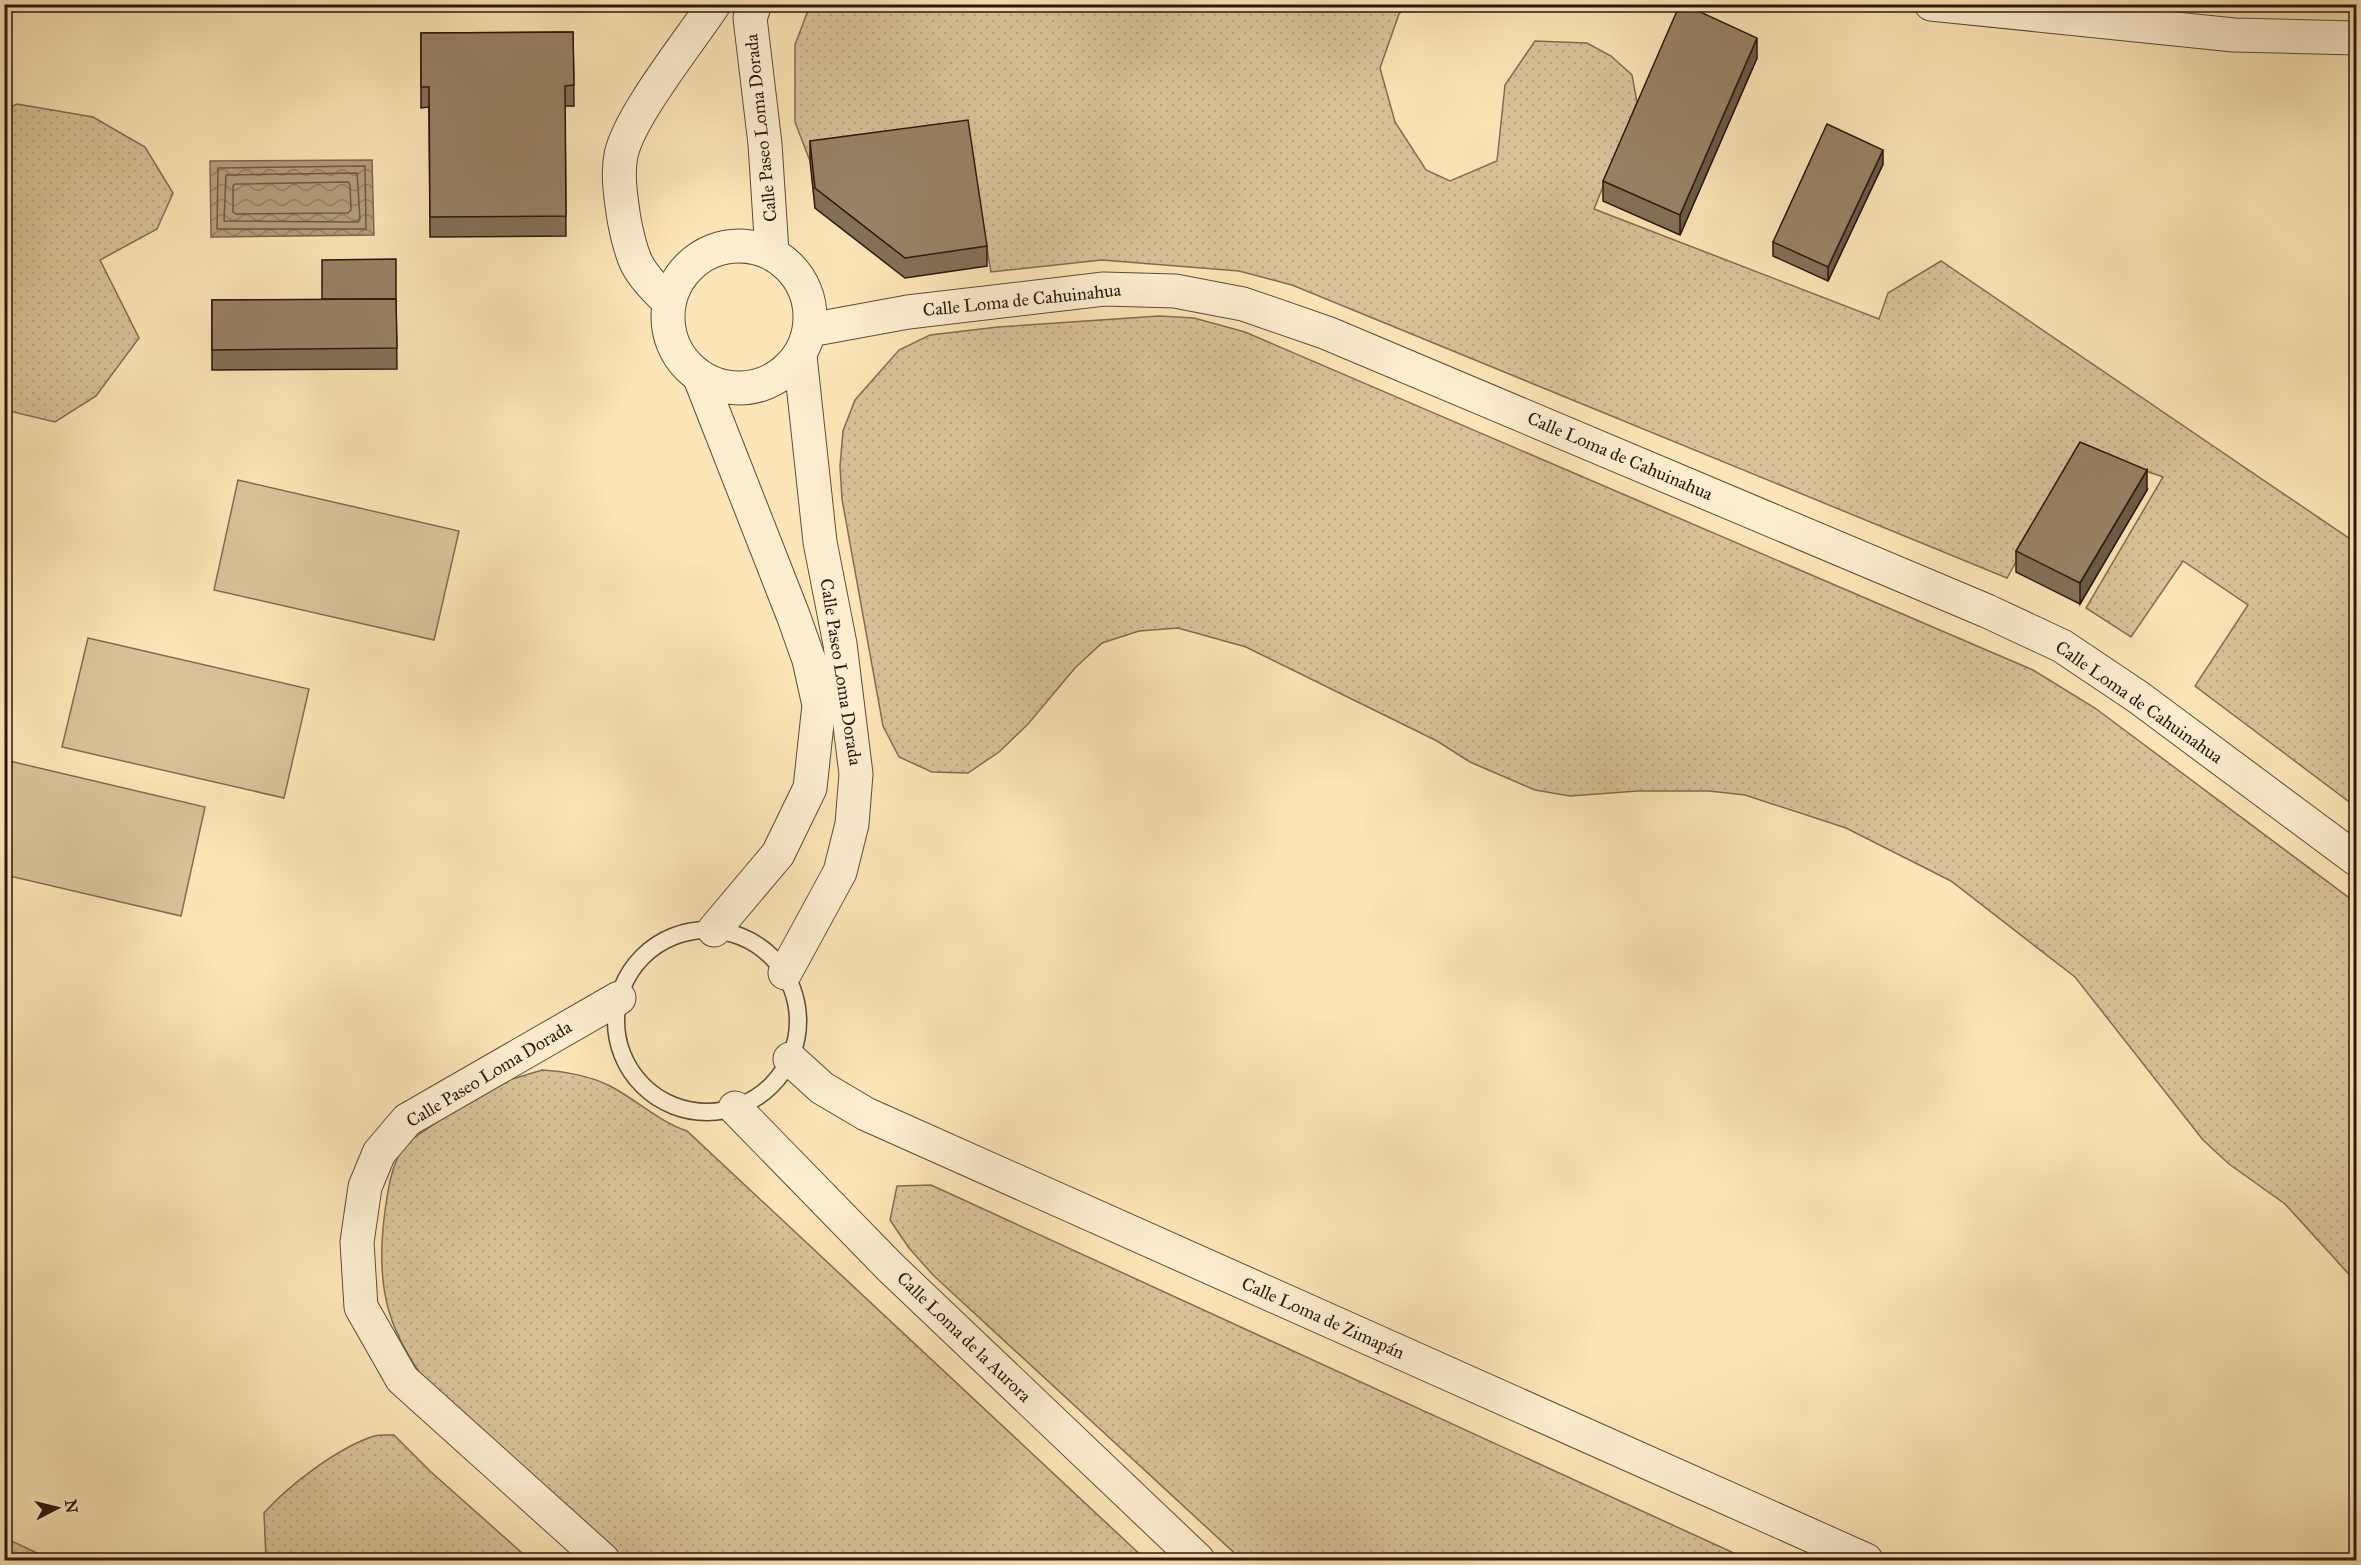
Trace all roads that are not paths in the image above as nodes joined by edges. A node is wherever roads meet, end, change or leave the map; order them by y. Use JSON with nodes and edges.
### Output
{"nodes":[{"id":1,"x":714,"y":4,"type":"edge"},
{"id":2,"x":755,"y":4,"type":"edge"},
{"id":3,"x":1931,"y":4,"type":"edge"},
{"id":4,"x":2356,"y":38,"type":"edge"},
{"id":5,"x":772,"y":252,"type":"junction"},
{"id":6,"x":668,"y":301,"type":"junction"},
{"id":7,"x":805,"y":343,"type":"junction"},
{"id":8,"x":700,"y":378,"type":"junction"},
{"id":9,"x":2356,"y":858,"type":"edge"},
{"id":10,"x":714,"y":930,"type":"junction"},
{"id":11,"x":785,"y":973,"type":"junction"},
{"id":12,"x":619,"y":998,"type":"junction"},
{"id":13,"x":790,"y":1059,"type":"junction"},
{"id":14,"x":735,"y":1108,"type":"junction"},
{"id":15,"x":603,"y":1560,"type":"edge"},
{"id":16,"x":1198,"y":1560,"type":"edge"},
{"id":17,"x":1866,"y":1560,"type":"edge"}],
"edges":[{"from":1,"to":6,"type":"street"},
{"from":2,"to":5,"type":"street","name":"Calle Paseo Loma Dorada"},
{"from":3,"to":4,"type":"street"},
{"from":5,"to":6,"type":"street","name":"Calle Paseo Loma Dorada"},
{"from":5,"to":7,"type":"street","name":"Calle Paseo Loma Dorada"},
{"from":6,"to":8,"type":"street","name":"Calle Paseo Loma Dorada"},
{"from":7,"to":8,"type":"street","name":"Calle Paseo Loma Dorada"},
{"from":7,"to":9,"type":"street","name":"Calle Loma de Cahuinahua"},
{"from":7,"to":11,"type":"street","name":"Calle Paseo Loma Dorada"},
{"from":8,"to":10,"type":"street","name":"Calle Paseo Loma Dorada"},
{"from":10,"to":11,"type":"lane"},
{"from":10,"to":12,"type":"lane"},
{"from":11,"to":13,"type":"lane"},
{"from":12,"to":14,"type":"lane"},
{"from":12,"to":15,"type":"street","name":"Calle Paseo Loma Dorada"},
{"from":13,"to":14,"type":"lane"},
{"from":13,"to":17,"type":"street","name":"Calle Loma de Zimapán"},
{"from":14,"to":16,"type":"street","name":"Calle Loma de la Aurora"}]}
